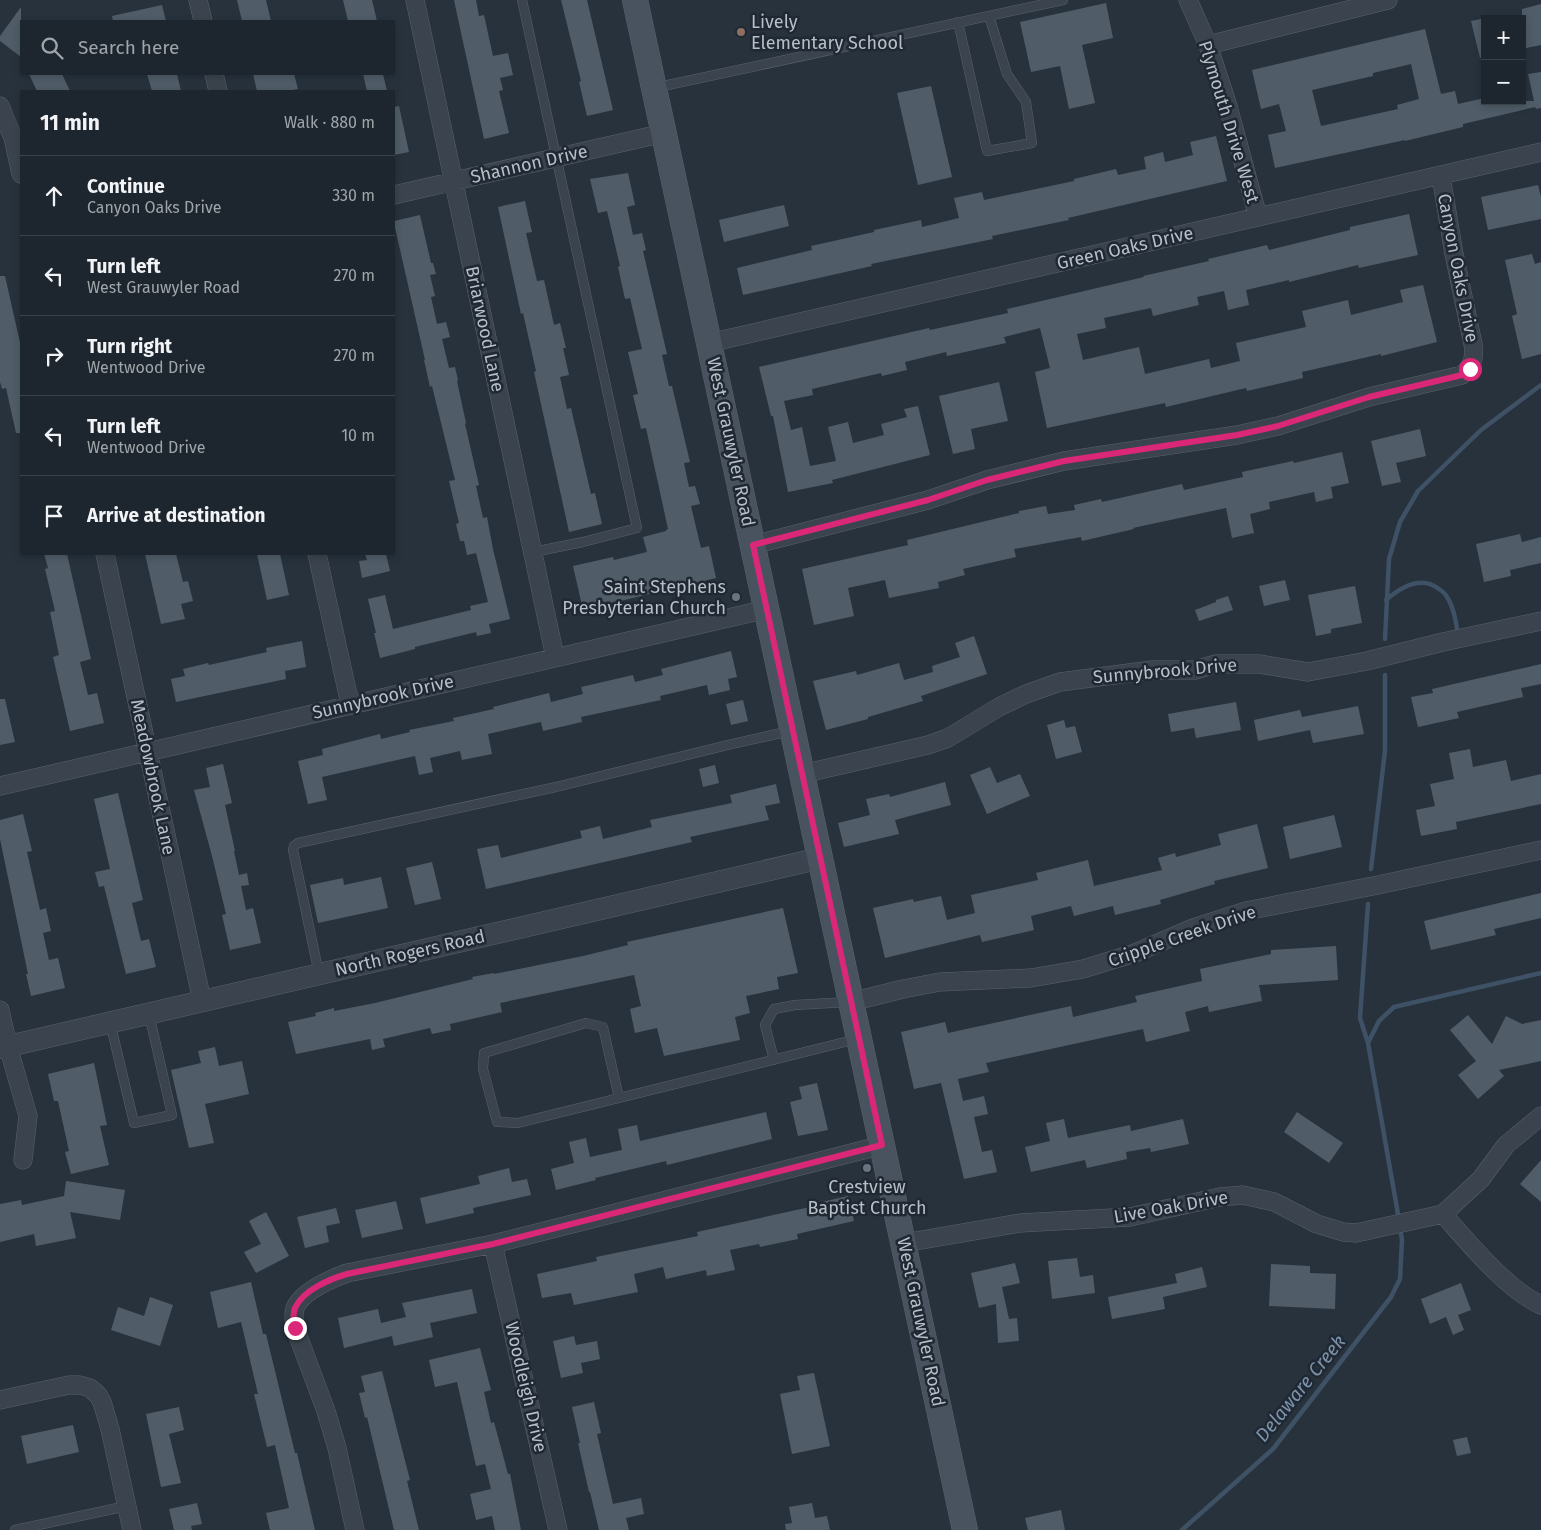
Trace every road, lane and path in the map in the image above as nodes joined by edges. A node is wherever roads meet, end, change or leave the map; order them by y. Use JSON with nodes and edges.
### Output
{"nodes":[{"id":1,"x":198,"y":0,"type":"edge"},
{"id":2,"x":414,"y":0,"type":"edge"},
{"id":3,"x":522,"y":0,"type":"edge"},
{"id":4,"x":635,"y":0,"type":"edge"},
{"id":5,"x":1063,"y":0,"type":"edge"},
{"id":6,"x":1188,"y":0,"type":"edge"},
{"id":7,"x":1388,"y":0,"type":"edge"},
{"id":8,"x":990,"y":16,"type":"junction"},
{"id":9,"x":203,"y":20,"type":"edge"},
{"id":10,"x":958,"y":22,"type":"junction"},
{"id":11,"x":1208,"y":45,"type":"junction"},
{"id":12,"x":214,"y":75,"type":"edge"},
{"id":13,"x":654,"y":88,"type":"junction"},
{"id":14,"x":218,"y":90,"type":"edge"},
{"id":15,"x":0,"y":106,"type":"edge"},
{"id":16,"x":664,"y":133,"type":"junction"},
{"id":17,"x":1541,"y":152,"type":"edge"},
{"id":18,"x":556,"y":158,"type":"junction"},
{"id":19,"x":20,"y":170,"type":"edge"},
{"id":20,"x":1441,"y":176,"type":"junction"},
{"id":21,"x":454,"y":181,"type":"junction"},
{"id":22,"x":395,"y":195,"type":"edge"},
{"id":23,"x":1258,"y":217,"type":"junction"},
{"id":24,"x":709,"y":343,"type":"junction"},
{"id":25,"x":753,"y":545,"type":"junction"},
{"id":26,"x":533,"y":552,"type":"junction"},
{"id":27,"x":105,"y":555,"type":"edge"},
{"id":28,"x":317,"y":555,"type":"edge"},
{"id":29,"x":767,"y":609,"type":"junction"},
{"id":30,"x":1541,"y":621,"type":"edge"},
{"id":31,"x":555,"y":657,"type":"junction"},
{"id":32,"x":350,"y":704,"type":"junction"},
{"id":33,"x":793,"y":731,"type":"junction"},
{"id":34,"x":147,"y":751,"type":"junction"},
{"id":35,"x":802,"y":774,"type":"junction"},
{"id":36,"x":0,"y":786,"type":"edge"},
{"id":37,"x":1541,"y":850,"type":"edge"},
{"id":38,"x":820,"y":858,"type":"junction"},
{"id":39,"x":319,"y":974,"type":"junction"},
{"id":40,"x":202,"y":1001,"type":"junction"},
{"id":41,"x":852,"y":1002,"type":"junction"},
{"id":42,"x":0,"y":1010,"type":"edge"},
{"id":43,"x":149,"y":1013,"type":"junction"},
{"id":44,"x":110,"y":1022,"type":"junction"},
{"id":45,"x":859,"y":1038,"type":"junction"},
{"id":46,"x":4,"y":1047,"type":"edge"},
{"id":47,"x":774,"y":1060,"type":"junction"},
{"id":48,"x":619,"y":1098,"type":"junction"},
{"id":49,"x":1541,"y":1116,"type":"edge"},
{"id":50,"x":882,"y":1145,"type":"junction"},
{"id":51,"x":23,"y":1160,"type":"dead end"},
{"id":52,"x":1444,"y":1214,"type":"junction"},
{"id":53,"x":904,"y":1243,"type":"junction"},
{"id":54,"x":493,"y":1244,"type":"junction"},
{"id":55,"x":1541,"y":1305,"type":"edge"},
{"id":56,"x":0,"y":1400,"type":"edge"},
{"id":57,"x":127,"y":1506,"type":"junction"},
{"id":58,"x":16,"y":1530,"type":"edge"},
{"id":59,"x":132,"y":1530,"type":"edge"},
{"id":60,"x":355,"y":1530,"type":"edge"},
{"id":61,"x":558,"y":1530,"type":"edge"},
{"id":62,"x":965,"y":1530,"type":"edge"}],
"edges":[{"from":1,"to":9,"type":"street"},
{"from":2,"to":21,"type":"street","name":"Briarwood Lane"},
{"from":3,"to":18,"type":"lane"},
{"from":4,"to":13,"type":"main road","name":"West Grauwyler Road"},
{"from":5,"to":8,"type":"lane"},
{"from":6,"to":11,"type":"street","name":"Plymouth Drive West"},
{"from":7,"to":11,"type":"street"},
{"from":8,"to":10,"type":"lane"},
{"from":8,"to":10,"type":"lane"},
{"from":10,"to":13,"type":"lane"},
{"from":11,"to":23,"type":"street","name":"Plymouth Drive West"},
{"from":12,"to":14,"type":"street"},
{"from":13,"to":16,"type":"main road","name":"West Grauwyler Road"},
{"from":15,"to":19,"type":"street"},
{"from":16,"to":18,"type":"street","name":"Shannon Drive"},
{"from":16,"to":24,"type":"main road","name":"West Grauwyler Road"},
{"from":17,"to":20,"type":"street","name":"Green Oaks Drive"},
{"from":18,"to":21,"type":"street","name":"Shannon Drive"},
{"from":18,"to":26,"type":"lane"},
{"from":20,"to":23,"type":"street","name":"Green Oaks Drive"},
{"from":20,"to":25,"type":"street","name":"Canyon Oaks Drive"},
{"from":21,"to":22,"type":"street","name":"Shannon Drive"},
{"from":21,"to":26,"type":"street","name":"Briarwood Lane"},
{"from":23,"to":24,"type":"street","name":"Green Oaks Drive"},
{"from":24,"to":25,"type":"main road","name":"West Grauwyler Road"},
{"from":25,"to":29,"type":"main road","name":"West Grauwyler Road"},
{"from":26,"to":31,"type":"street","name":"Briarwood Lane"},
{"from":27,"to":34,"type":"street","name":"Meadowbrook Lane"},
{"from":28,"to":32,"type":"street"},
{"from":29,"to":31,"type":"street","name":"Sunnybrook Drive"},
{"from":29,"to":33,"type":"main road","name":"West Grauwyler Road"},
{"from":30,"to":35,"type":"street","name":"Sunnybrook Drive"},
{"from":31,"to":32,"type":"street","name":"Sunnybrook Drive"},
{"from":32,"to":34,"type":"street","name":"Sunnybrook Drive"},
{"from":33,"to":35,"type":"main road","name":"West Grauwyler Road"},
{"from":33,"to":39,"type":"lane"},
{"from":34,"to":36,"type":"street","name":"Sunnybrook Drive"},
{"from":34,"to":40,"type":"street","name":"Meadowbrook Lane"},
{"from":35,"to":38,"type":"main road","name":"West Grauwyler Road"},
{"from":37,"to":41,"type":"street","name":"Cripple Creek Drive"},
{"from":38,"to":39,"type":"street","name":"North Rogers Road"},
{"from":38,"to":41,"type":"main road","name":"West Grauwyler Road"},
{"from":39,"to":40,"type":"street","name":"North Rogers Road"},
{"from":40,"to":43,"type":"street","name":"North Rogers Road"},
{"from":41,"to":45,"type":"main road","name":"West Grauwyler Road"},
{"from":41,"to":47,"type":"lane"},
{"from":42,"to":46,"type":"street"},
{"from":43,"to":44,"type":"street","name":"North Rogers Road"},
{"from":43,"to":44,"type":"lane"},
{"from":44,"to":46,"type":"street","name":"North Rogers Road"},
{"from":45,"to":47,"type":"lane"},
{"from":45,"to":50,"type":"main road","name":"West Grauwyler Road"},
{"from":46,"to":51,"type":"street"},
{"from":47,"to":48,"type":"lane"},
{"from":48,"to":48,"type":"lane"},
{"from":49,"to":52,"type":"street"},
{"from":50,"to":53,"type":"main road","name":"West Grauwyler Road"},
{"from":50,"to":54,"type":"street"},
{"from":52,"to":53,"type":"street","name":"Live Oak Drive"},
{"from":52,"to":55,"type":"street"},
{"from":53,"to":62,"type":"main road","name":"West Grauwyler Road"},
{"from":54,"to":60,"type":"street"},
{"from":54,"to":61,"type":"street","name":"Woodleigh Drive"},
{"from":56,"to":57,"type":"street"},
{"from":57,"to":58,"type":"lane"},
{"from":57,"to":59,"type":"street"}]}
